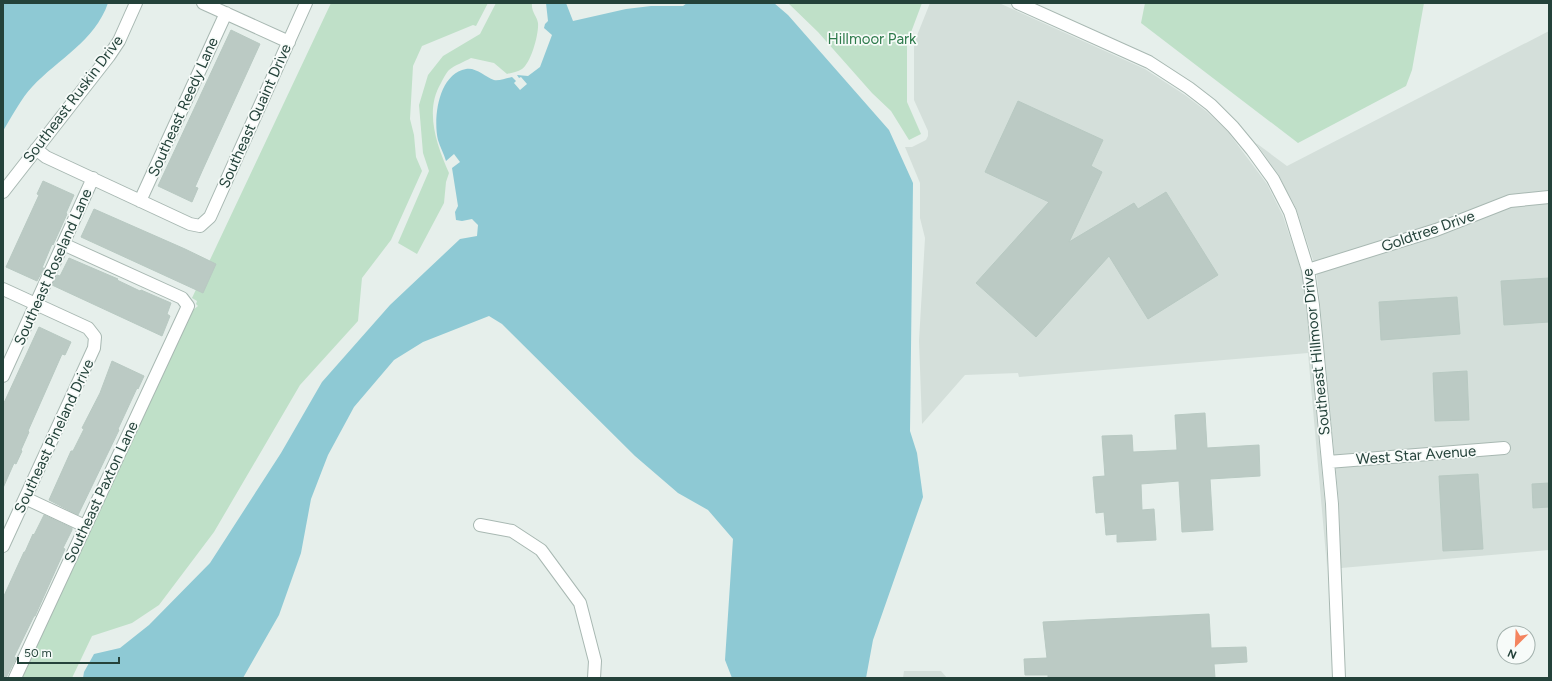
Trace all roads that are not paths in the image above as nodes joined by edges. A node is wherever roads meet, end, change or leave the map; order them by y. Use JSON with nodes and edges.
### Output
{"nodes":[{"id":1,"x":136,"y":3,"type":"edge"},
{"id":2,"x":203,"y":3,"type":"edge"},
{"id":3,"x":306,"y":3,"type":"edge"},
{"id":4,"x":1018,"y":3,"type":"edge"},
{"id":5,"x":226,"y":13,"type":"junction"},
{"id":6,"x":288,"y":42,"type":"junction"},
{"id":7,"x":36,"y":149,"type":"junction"},
{"id":8,"x":93,"y":178,"type":"junction"},
{"id":9,"x":3,"y":192,"type":"edge"},
{"id":10,"x":1549,"y":197,"type":"edge"},
{"id":11,"x":140,"y":201,"type":"junction"},
{"id":12,"x":63,"y":244,"type":"junction"},
{"id":13,"x":1308,"y":270,"type":"junction"},
{"id":14,"x":3,"y":289,"type":"edge"},
{"id":15,"x":35,"y":305,"type":"junction"},
{"id":16,"x":3,"y":376,"type":"edge"},
{"id":17,"x":1504,"y":448,"type":"dead end"},
{"id":18,"x":1328,"y":462,"type":"junction"},
{"id":19,"x":25,"y":498,"type":"junction"},
{"id":20,"x":480,"y":525,"type":"dead end"},
{"id":21,"x":85,"y":526,"type":"junction"},
{"id":22,"x":3,"y":546,"type":"edge"},
{"id":23,"x":15,"y":678,"type":"edge"},
{"id":24,"x":594,"y":678,"type":"edge"},
{"id":25,"x":1339,"y":678,"type":"edge"}],
"edges":[{"from":1,"to":7,"type":"street","name":"Southeast Ruskin Drive"},
{"from":2,"to":5,"type":"street"},
{"from":3,"to":6,"type":"street","name":"Southeast Quaint Drive"},
{"from":4,"to":13,"type":"street","name":"Southeast Hillmoor Drive"},
{"from":5,"to":6,"type":"street"},
{"from":5,"to":11,"type":"street","name":"Southeast Reedy Lane"},
{"from":6,"to":11,"type":"street","name":"Southeast Quaint Drive"},
{"from":7,"to":8,"type":"street"},
{"from":7,"to":9,"type":"street","name":"Southeast Ruskin Drive"},
{"from":8,"to":11,"type":"street"},
{"from":8,"to":12,"type":"street","name":"Southeast Roseland Lane"},
{"from":10,"to":13,"type":"street","name":"Goldtree Drive"},
{"from":12,"to":15,"type":"street","name":"Southeast Roseland Lane"},
{"from":12,"to":21,"type":"street","name":"Southeast Paxton Lane"},
{"from":13,"to":18,"type":"street","name":"Southeast Hillmoor Drive"},
{"from":14,"to":15,"type":"street"},
{"from":15,"to":16,"type":"street","name":"Southeast Roseland Lane"},
{"from":15,"to":19,"type":"street","name":"Southeast Pineland Drive"},
{"from":17,"to":18,"type":"street","name":"West Star Avenue"},
{"from":18,"to":25,"type":"street","name":"Southeast Hillmoor Drive"},
{"from":19,"to":21,"type":"street"},
{"from":19,"to":22,"type":"street","name":"Southeast Pineland Drive"},
{"from":20,"to":24,"type":"street"},
{"from":21,"to":23,"type":"street","name":"Southeast Paxton Lane"}]}
